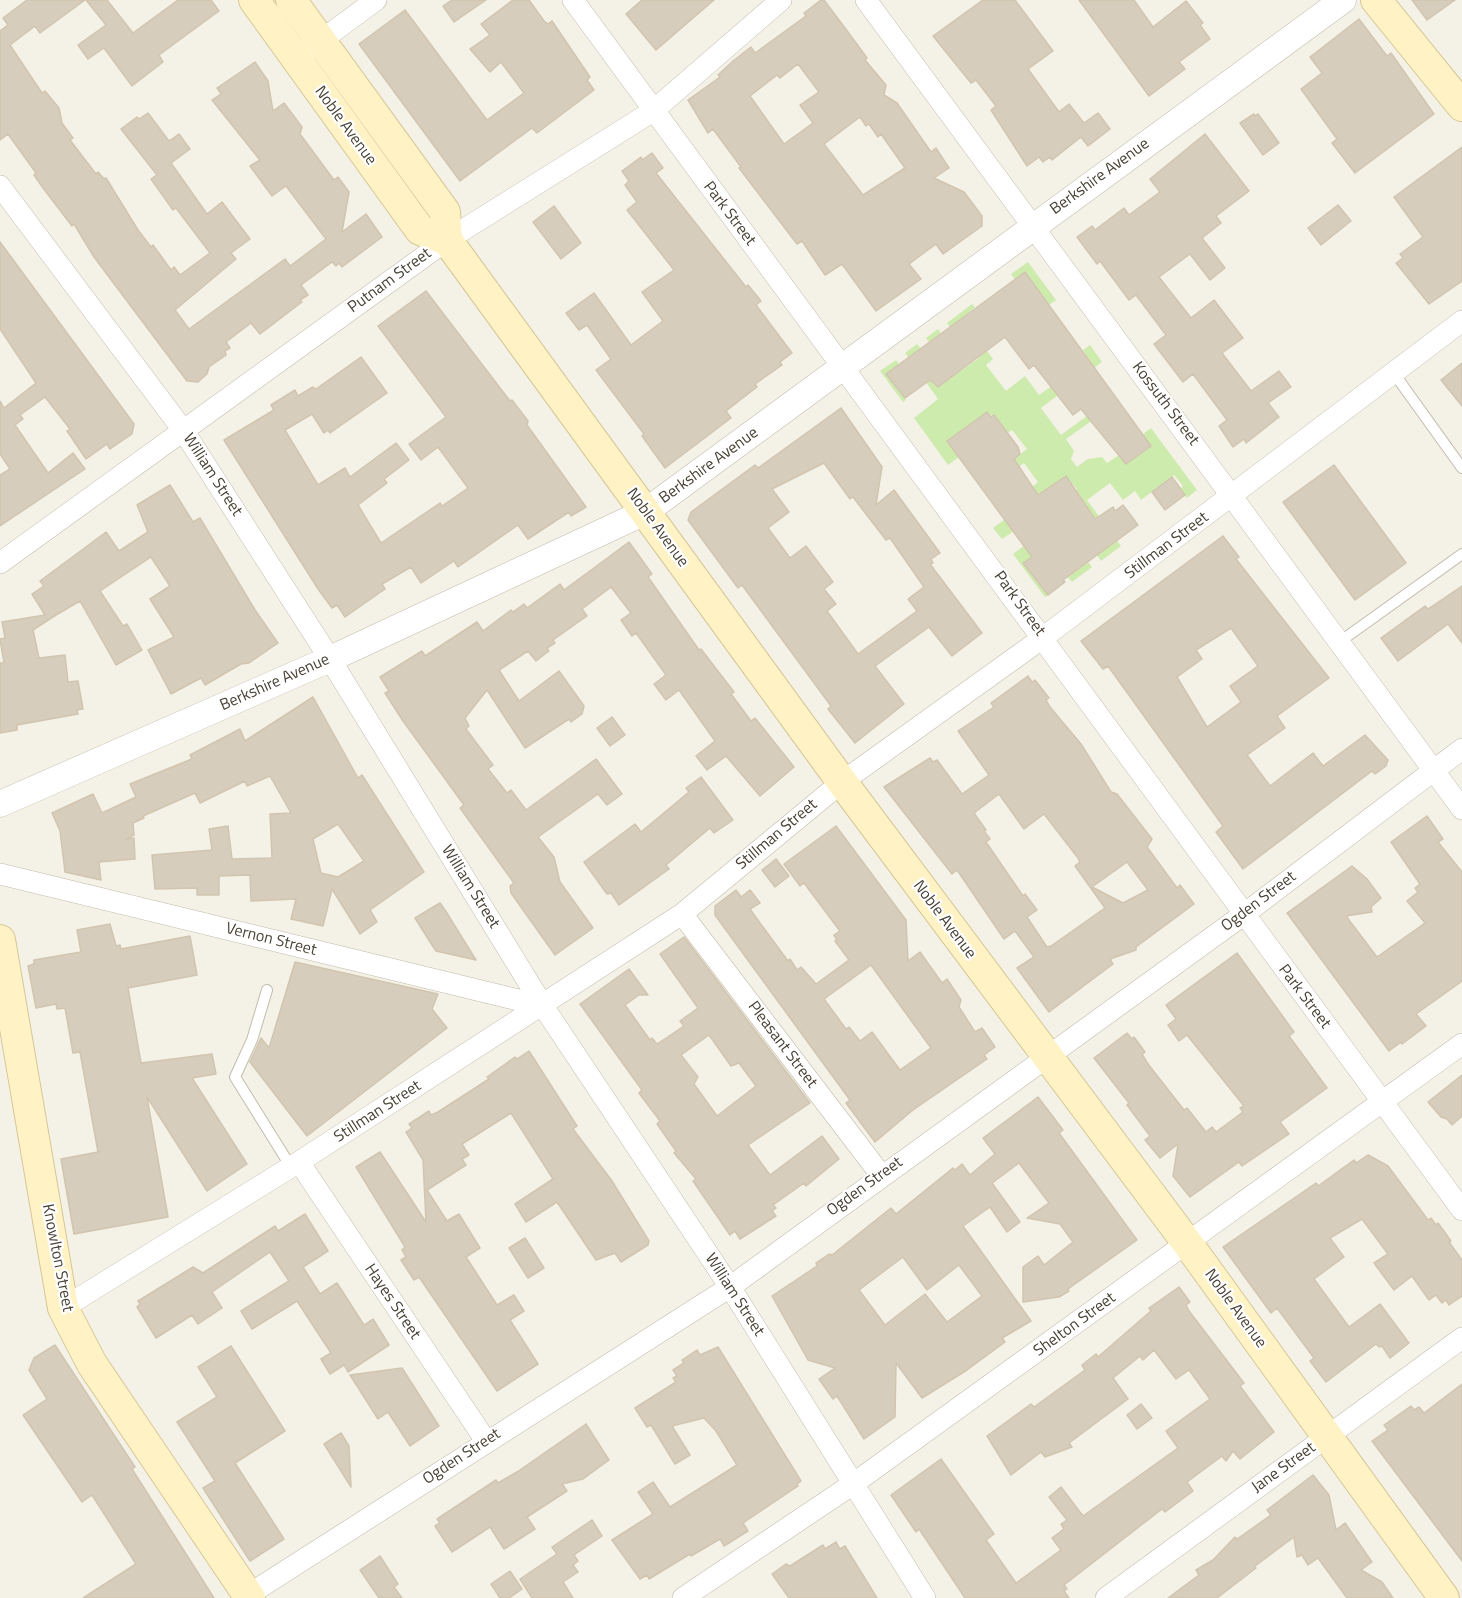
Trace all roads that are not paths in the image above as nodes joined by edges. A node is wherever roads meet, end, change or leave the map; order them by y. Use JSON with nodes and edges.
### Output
{"nodes":[{"id":1,"x":254,"y":0,"type":"edge"},
{"id":2,"x":291,"y":0,"type":"edge"},
{"id":3,"x":376,"y":0,"type":"edge"},
{"id":4,"x":573,"y":0,"type":"edge"},
{"id":5,"x":781,"y":0,"type":"edge"},
{"id":6,"x":866,"y":0,"type":"edge"},
{"id":7,"x":1343,"y":0,"type":"edge"},
{"id":8,"x":1376,"y":0,"type":"edge"},
{"id":9,"x":321,"y":41,"type":"junction"},
{"id":10,"x":296,"y":59,"type":"junction"},
{"id":11,"x":1462,"y":106,"type":"edge"},
{"id":12,"x":653,"y":111,"type":"junction"},
{"id":13,"x":0,"y":186,"type":"edge"},
{"id":14,"x":1032,"y":226,"type":"junction"},
{"id":15,"x":447,"y":240,"type":"junction"},
{"id":16,"x":1462,"y":321,"type":"edge"},
{"id":17,"x":845,"y":367,"type":"junction"},
{"id":18,"x":1394,"y":372,"type":"junction"},
{"id":19,"x":183,"y":430,"type":"junction"},
{"id":20,"x":1462,"y":468,"type":"edge"},
{"id":21,"x":1234,"y":495,"type":"junction"},
{"id":22,"x":645,"y":512,"type":"junction"},
{"id":23,"x":1462,"y":554,"type":"edge"},
{"id":24,"x":0,"y":563,"type":"edge"},
{"id":25,"x":1044,"y":637,"type":"junction"},
{"id":26,"x":1338,"y":643,"type":"junction"},
{"id":27,"x":330,"y":659,"type":"junction"},
{"id":28,"x":1462,"y":749,"type":"edge"},
{"id":29,"x":1433,"y":770,"type":"junction"},
{"id":30,"x":842,"y":782,"type":"junction"},
{"id":31,"x":0,"y":804,"type":"edge"},
{"id":32,"x":1462,"y":808,"type":"edge"},
{"id":33,"x":0,"y":874,"type":"edge"},
{"id":34,"x":682,"y":914,"type":"junction"},
{"id":35,"x":1243,"y":915,"type":"junction"},
{"id":36,"x":0,"y":940,"type":"edge"},
{"id":37,"x":267,"y":990,"type":"dead end"},
{"id":38,"x":543,"y":1006,"type":"junction"},
{"id":39,"x":1462,"y":1044,"type":"edge"},
{"id":40,"x":1046,"y":1057,"type":"junction"},
{"id":41,"x":1383,"y":1103,"type":"junction"},
{"id":42,"x":295,"y":1164,"type":"junction"},
{"id":43,"x":881,"y":1175,"type":"junction"},
{"id":44,"x":1462,"y":1210,"type":"edge"},
{"id":45,"x":1188,"y":1244,"type":"junction"},
{"id":46,"x":730,"y":1287,"type":"junction"},
{"id":47,"x":63,"y":1308,"type":"junction"},
{"id":48,"x":1462,"y":1338,"type":"edge"},
{"id":49,"x":1327,"y":1437,"type":"junction"},
{"id":50,"x":486,"y":1442,"type":"junction"},
{"id":51,"x":853,"y":1484,"type":"junction"},
{"id":52,"x":249,"y":1596,"type":"edge"},
{"id":53,"x":683,"y":1598,"type":"edge"},
{"id":54,"x":925,"y":1598,"type":"edge"},
{"id":55,"x":1106,"y":1598,"type":"edge"},
{"id":56,"x":1444,"y":1598,"type":"edge"}],
"edges":[{"from":1,"to":10,"type":"main road","name":"Noble Avenue"},
{"from":2,"to":9,"type":"main road","name":"Noble Avenue"},
{"from":3,"to":9,"type":"street"},
{"from":4,"to":12,"type":"street","name":"Park Street"},
{"from":5,"to":12,"type":"street","name":"Putnam Street"},
{"from":6,"to":14,"type":"street","name":"Kossuth Street"},
{"from":7,"to":14,"type":"street","name":"Berkshire Avenue"},
{"from":8,"to":11,"type":"main road"},
{"from":9,"to":10,"type":"street"},
{"from":9,"to":15,"type":"main road","name":"Noble Avenue"},
{"from":10,"to":15,"type":"main road","name":"Noble Avenue"},
{"from":12,"to":15,"type":"street","name":"Putnam Street"},
{"from":12,"to":17,"type":"street","name":"Park Street"},
{"from":13,"to":19,"type":"street","name":"William Street"},
{"from":14,"to":17,"type":"street","name":"Berkshire Avenue"},
{"from":14,"to":21,"type":"street","name":"Kossuth Street"},
{"from":15,"to":19,"type":"street","name":"Putnam Street"},
{"from":15,"to":22,"type":"main road","name":"Noble Avenue"},
{"from":16,"to":18,"type":"street","name":"Stillman Street"},
{"from":17,"to":22,"type":"street","name":"Berkshire Avenue"},
{"from":17,"to":25,"type":"street","name":"Park Street"},
{"from":18,"to":20,"type":"lane"},
{"from":18,"to":21,"type":"street","name":"Stillman Street"},
{"from":19,"to":24,"type":"street","name":"Putnam Street"},
{"from":19,"to":27,"type":"street","name":"William Street"},
{"from":21,"to":25,"type":"street","name":"Stillman Street"},
{"from":21,"to":26,"type":"street","name":"Kossuth Street"},
{"from":22,"to":27,"type":"street","name":"Berkshire Avenue"},
{"from":22,"to":30,"type":"main road","name":"Noble Avenue"},
{"from":23,"to":26,"type":"lane"},
{"from":25,"to":30,"type":"street","name":"Stillman Street"},
{"from":25,"to":35,"type":"street","name":"Park Street"},
{"from":26,"to":29,"type":"street","name":"Kossuth Street"},
{"from":27,"to":31,"type":"street","name":"Berkshire Avenue"},
{"from":27,"to":38,"type":"street","name":"William Street"},
{"from":28,"to":29,"type":"street","name":"Ogden Street"},
{"from":29,"to":32,"type":"street","name":"Kossuth Street"},
{"from":29,"to":35,"type":"street","name":"Ogden Street"},
{"from":30,"to":34,"type":"street","name":"Stillman Street"},
{"from":30,"to":40,"type":"main road","name":"Noble Avenue"},
{"from":33,"to":38,"type":"street","name":"Vernon Street"},
{"from":34,"to":38,"type":"street","name":"Stillman Street"},
{"from":34,"to":43,"type":"street","name":"Pleasant Street"},
{"from":35,"to":40,"type":"street","name":"Ogden Street"},
{"from":35,"to":41,"type":"street","name":"Park Street"},
{"from":36,"to":47,"type":"main road","name":"Knowlton Street"},
{"from":37,"to":42,"type":"lane"},
{"from":38,"to":42,"type":"street","name":"Stillman Street"},
{"from":38,"to":46,"type":"street","name":"William Street"},
{"from":39,"to":41,"type":"street","name":"Shelton Street"},
{"from":40,"to":43,"type":"street","name":"Ogden Street"},
{"from":40,"to":45,"type":"main road","name":"Noble Avenue"},
{"from":41,"to":44,"type":"street","name":"Park Street"},
{"from":41,"to":45,"type":"street","name":"Shelton Street"},
{"from":42,"to":47,"type":"street","name":"Stillman Street"},
{"from":42,"to":50,"type":"street","name":"Hayes Street"},
{"from":43,"to":46,"type":"street","name":"Ogden Street"},
{"from":45,"to":49,"type":"main road","name":"Noble Avenue"},
{"from":45,"to":51,"type":"street","name":"Shelton Street"},
{"from":46,"to":50,"type":"street","name":"Ogden Street"},
{"from":46,"to":51,"type":"street","name":"William Street"},
{"from":47,"to":52,"type":"main road","name":"Knowlton Street"},
{"from":48,"to":49,"type":"street","name":"Jane Street"},
{"from":49,"to":55,"type":"street","name":"Jane Street"},
{"from":49,"to":56,"type":"main road","name":"Noble Avenue"},
{"from":50,"to":52,"type":"street","name":"Ogden Street"},
{"from":51,"to":53,"type":"street","name":"Shelton Street"},
{"from":51,"to":54,"type":"street","name":"William Street"}]}
